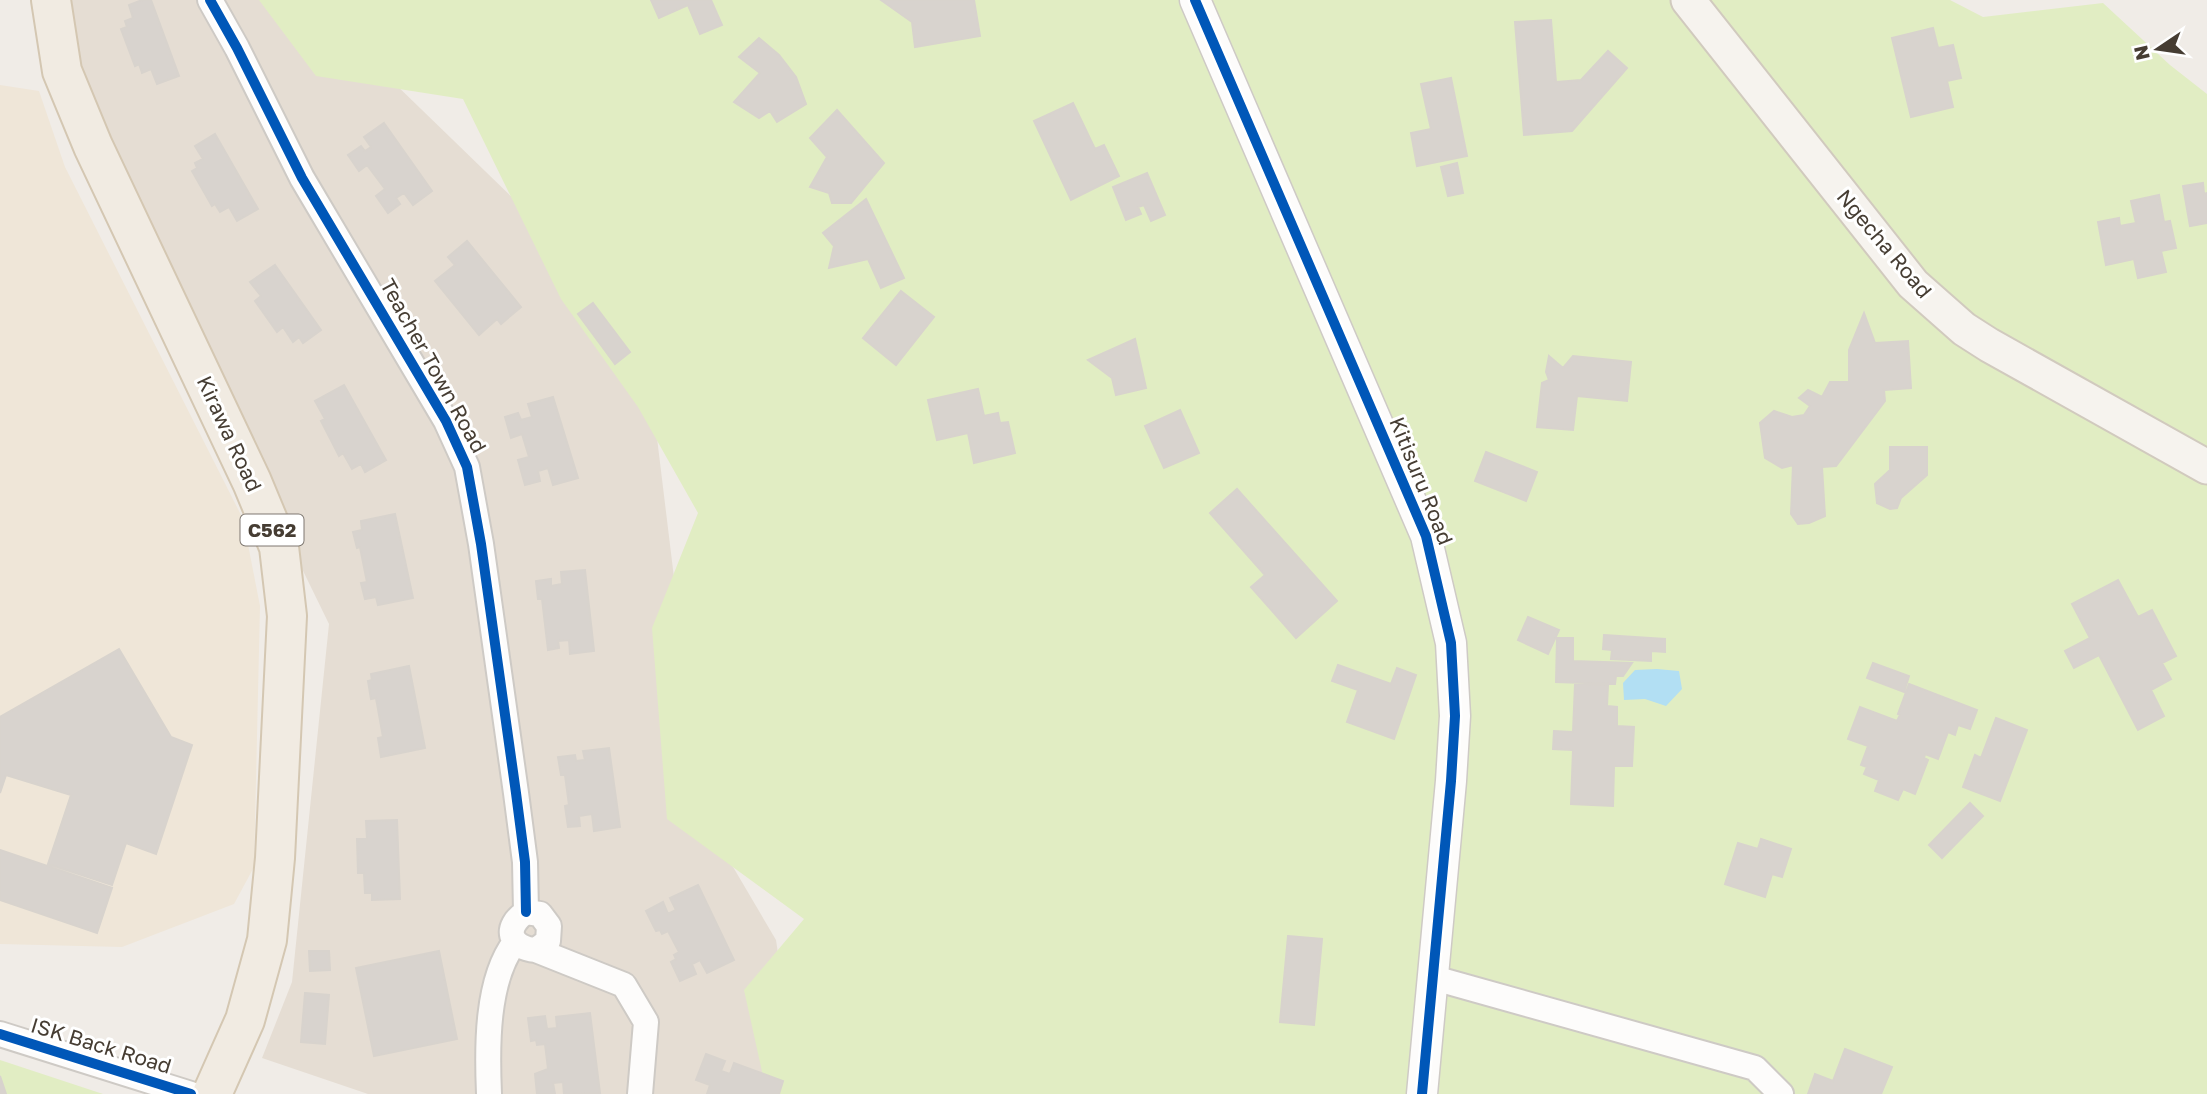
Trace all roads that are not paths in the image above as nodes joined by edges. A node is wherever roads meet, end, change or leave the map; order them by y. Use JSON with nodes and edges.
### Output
{"nodes":[{"id":1,"x":51,"y":0,"type":"edge"},
{"id":2,"x":210,"y":0,"type":"edge"},
{"id":3,"x":1195,"y":0,"type":"edge"},
{"id":4,"x":1688,"y":0,"type":"edge"},
{"id":5,"x":2207,"y":467,"type":"edge"},
{"id":6,"x":526,"y":912,"type":"junction"},
{"id":7,"x":525,"y":946,"type":"junction"},
{"id":8,"x":1434,"y":978,"type":"junction"},
{"id":9,"x":0,"y":1034,"type":"edge"},
{"id":10,"x":131,"y":1085,"type":"edge"},
{"id":11,"x":191,"y":1094,"type":"edge"},
{"id":12,"x":212,"y":1094,"type":"edge"},
{"id":13,"x":489,"y":1094,"type":"edge"},
{"id":14,"x":640,"y":1094,"type":"edge"},
{"id":15,"x":1422,"y":1094,"type":"edge"},
{"id":16,"x":1781,"y":1094,"type":"edge"}],
"edges":[{"from":1,"to":12,"type":"main road","name":"Kirawa Road","number":"C562"},
{"from":2,"to":6,"type":"street","name":"Teacher Town Road"},
{"from":3,"to":8,"type":"street","name":"Kitisuru Road"},
{"from":4,"to":5,"type":"main road","name":"Ngecha Road"},
{"from":6,"to":7,"type":"street"},
{"from":6,"to":7,"type":"street"},
{"from":7,"to":13,"type":"street"},
{"from":7,"to":14,"type":"street"},
{"from":8,"to":15,"type":"street","name":"Kitisuru Road"},
{"from":8,"to":16,"type":"street"},
{"from":9,"to":10,"type":"street","name":"ISK Back Road"},
{"from":10,"to":11,"type":"street","name":"ISK Back Road"}]}
